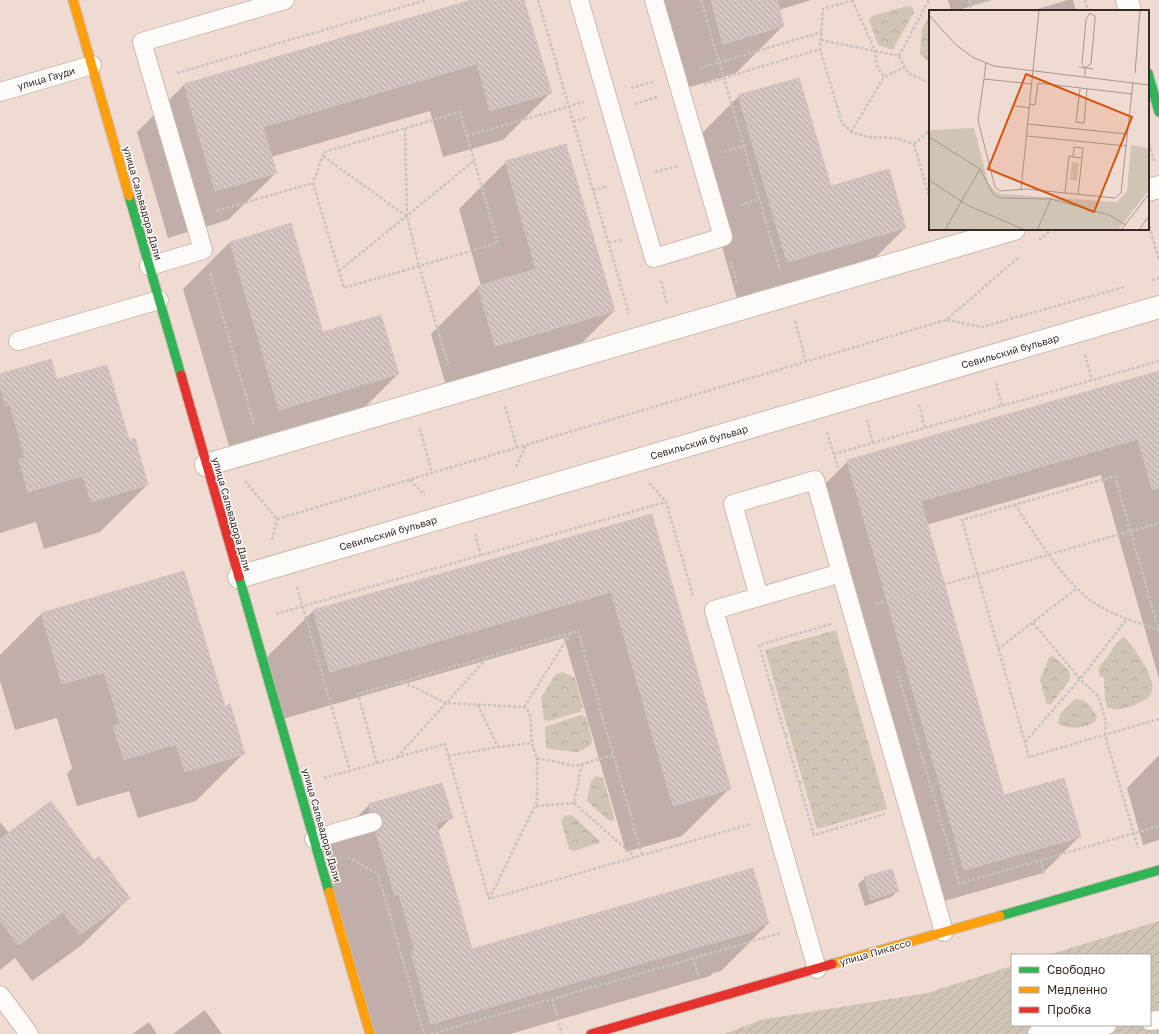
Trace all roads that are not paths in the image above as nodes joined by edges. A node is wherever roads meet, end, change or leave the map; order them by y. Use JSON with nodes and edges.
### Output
{"nodes":[{"id":1,"x":73,"y":0,"type":"edge"},
{"id":2,"x":285,"y":0,"type":"edge"},
{"id":3,"x":579,"y":0,"type":"edge"},
{"id":4,"x":654,"y":0,"type":"edge"},
{"id":5,"x":1127,"y":0,"type":"edge"},
{"id":6,"x":1130,"y":10,"type":"edge"},
{"id":7,"x":92,"y":65,"type":"junction"},
{"id":8,"x":1149,"y":77,"type":"edge"},
{"id":9,"x":0,"y":92,"type":"edge"},
{"id":10,"x":1159,"y":112,"type":"edge"},
{"id":11,"x":1159,"y":187,"type":"edge"},
{"id":12,"x":1149,"y":190,"type":"edge"},
{"id":13,"x":1011,"y":230,"type":"edge"},
{"id":14,"x":149,"y":266,"type":"junction"},
{"id":15,"x":159,"y":300,"type":"junction"},
{"id":16,"x":1159,"y":307,"type":"edge"},
{"id":17,"x":18,"y":341,"type":"dead end"},
{"id":18,"x":216,"y":462,"type":"junction"},
{"id":19,"x":842,"y":573,"type":"junction"},
{"id":20,"x":239,"y":576,"type":"junction"},
{"id":21,"x":759,"y":597,"type":"junction"},
{"id":22,"x":374,"y":822,"type":"dead end"},
{"id":23,"x":314,"y":839,"type":"junction"},
{"id":24,"x":1159,"y":870,"type":"edge"},
{"id":25,"x":944,"y":932,"type":"junction"},
{"id":26,"x":817,"y":969,"type":"junction"},
{"id":27,"x":0,"y":995,"type":"edge"},
{"id":28,"x":1099,"y":1026,"type":"edge"},
{"id":29,"x":29,"y":1034,"type":"edge"},
{"id":30,"x":370,"y":1034,"type":"edge"},
{"id":31,"x":591,"y":1034,"type":"edge"},
{"id":32,"x":1037,"y":1034,"type":"edge"}],
"edges":[{"from":1,"to":7,"type":"street","name":"улица Сальвадора Дали"},
{"from":2,"to":14,"type":"lane"},
{"from":3,"to":4,"type":"lane"},
{"from":5,"to":6,"type":"street"},
{"from":7,"to":9,"type":"lane","name":"улица Гауди"},
{"from":7,"to":14,"type":"street","name":"улица Сальвадора Дали"},
{"from":8,"to":10,"type":"street"},
{"from":11,"to":12,"type":"street"},
{"from":13,"to":18,"type":"street"},
{"from":14,"to":15,"type":"street","name":"улица Сальвадора Дали"},
{"from":15,"to":17,"type":"lane"},
{"from":15,"to":18,"type":"street","name":"улица Сальвадора Дали"},
{"from":16,"to":20,"type":"street","name":"Севильский бульвар"},
{"from":18,"to":20,"type":"street","name":"улица Сальвадора Дали"},
{"from":19,"to":21,"type":"lane"},
{"from":19,"to":21,"type":"lane"},
{"from":19,"to":25,"type":"lane"},
{"from":20,"to":23,"type":"street","name":"улица Сальвадора Дали"},
{"from":21,"to":26,"type":"lane"},
{"from":22,"to":23,"type":"lane"},
{"from":23,"to":30,"type":"street","name":"улица Сальвадора Дали"},
{"from":24,"to":25,"type":"street","name":"улица Пикассо"},
{"from":25,"to":26,"type":"street","name":"улица Пикассо"},
{"from":26,"to":31,"type":"street","name":"улица Пикассо"},
{"from":27,"to":29,"type":"lane"},
{"from":28,"to":32,"type":"lane"}]}
